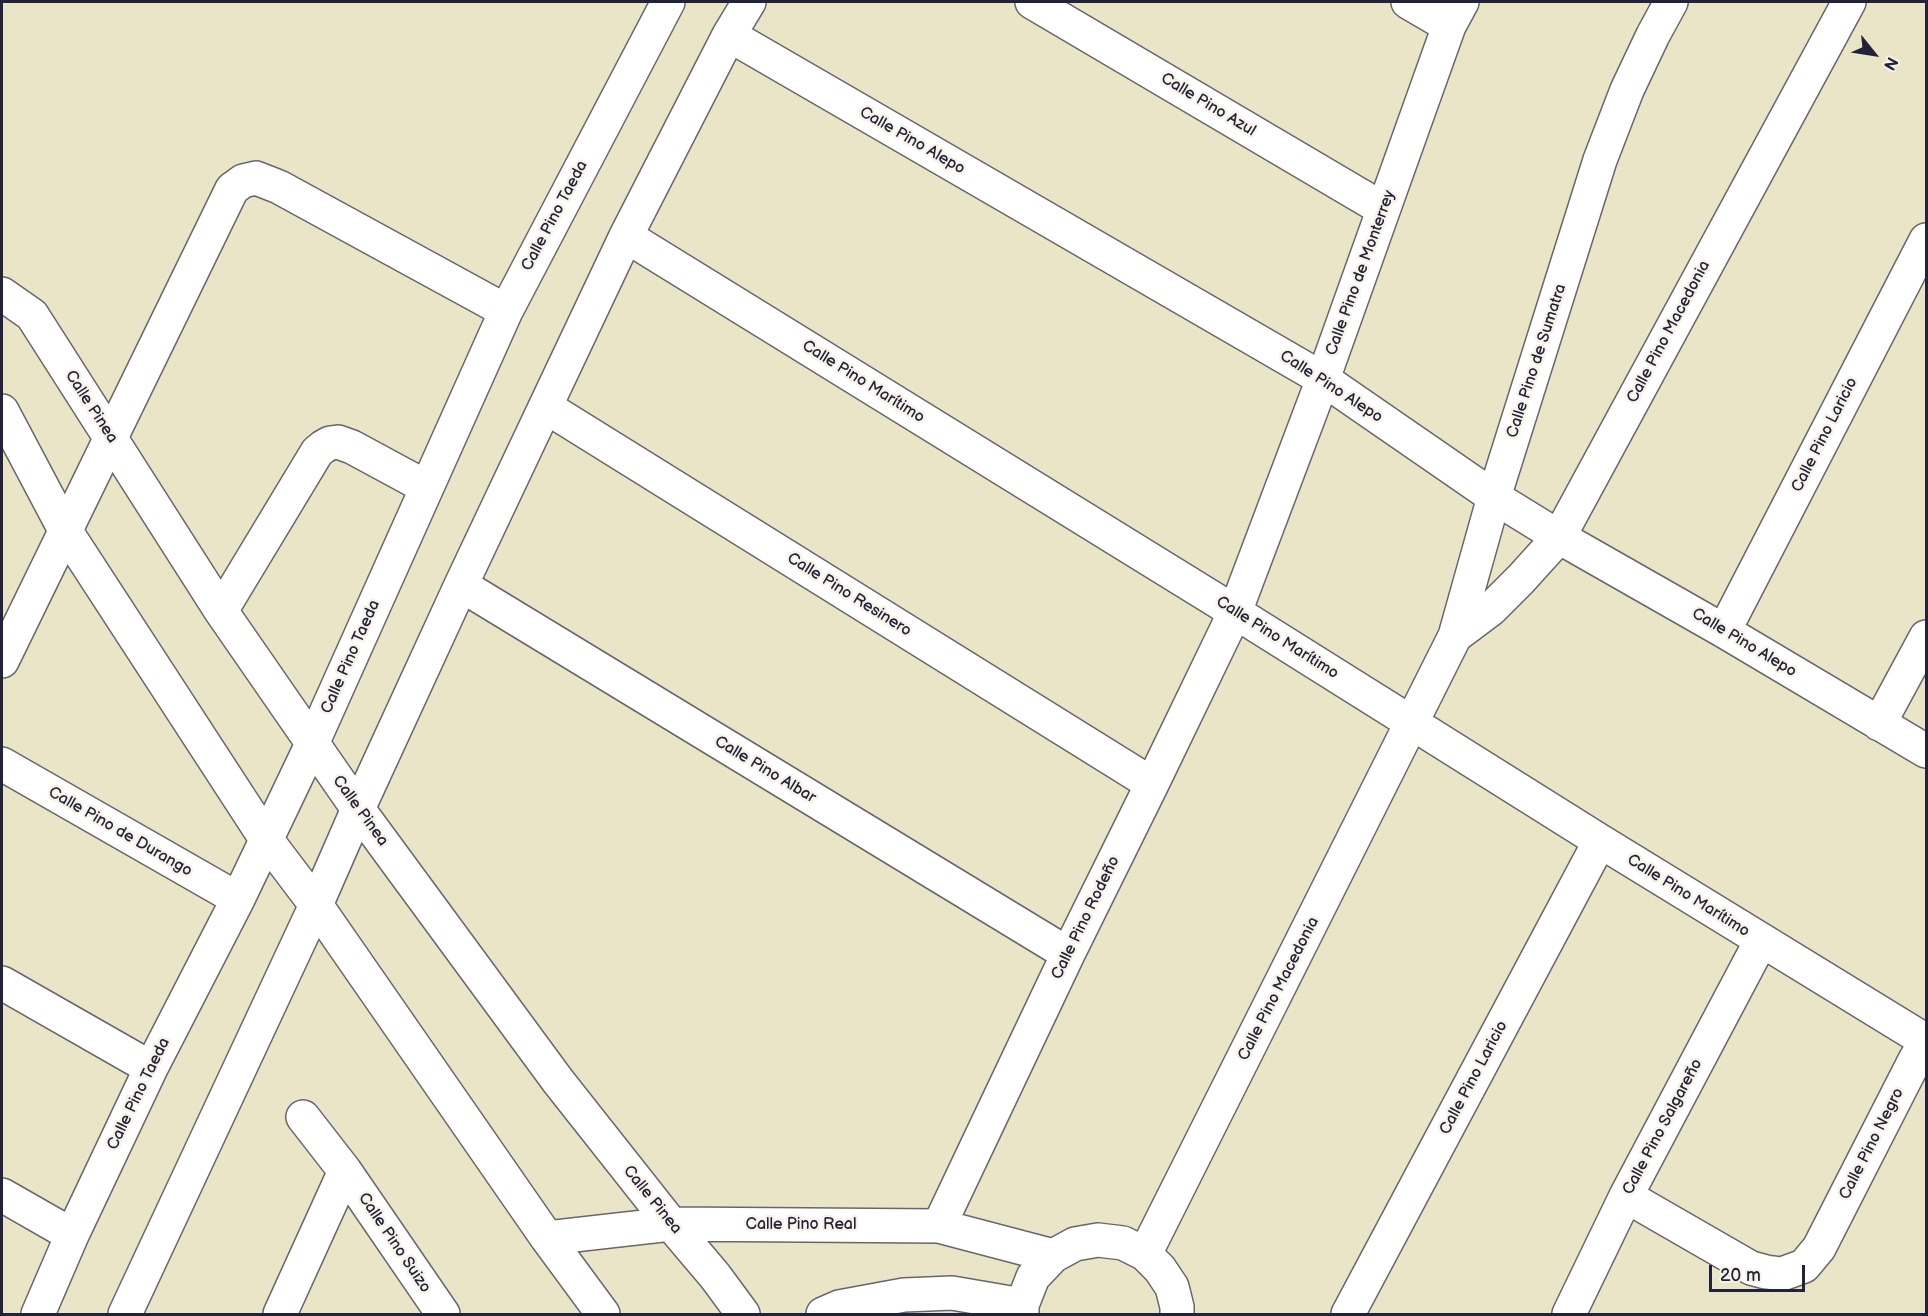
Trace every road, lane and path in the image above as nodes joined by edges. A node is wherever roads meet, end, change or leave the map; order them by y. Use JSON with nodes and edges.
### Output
{"nodes":[{"id":1,"x":668,"y":2,"type":"edge"},
{"id":2,"x":749,"y":2,"type":"edge"},
{"id":3,"x":1032,"y":2,"type":"edge"},
{"id":4,"x":1408,"y":2,"type":"edge"},
{"id":5,"x":1671,"y":2,"type":"edge"},
{"id":6,"x":1849,"y":2,"type":"edge"},
{"id":7,"x":1455,"y":14,"type":"edge"},
{"id":8,"x":729,"y":35,"type":"junction"},
{"id":9,"x":1383,"y":209,"type":"junction"},
{"id":10,"x":626,"y":236,"type":"junction"},
{"id":11,"x":1926,"y":240,"type":"edge"},
{"id":12,"x":2,"y":294,"type":"edge"},
{"id":13,"x":506,"y":311,"type":"junction"},
{"id":14,"x":1323,"y":378,"type":"junction"},
{"id":15,"x":546,"y":407,"type":"junction"},
{"id":16,"x":2,"y":411,"type":"edge"},
{"id":17,"x":112,"y":439,"type":"junction"},
{"id":18,"x":426,"y":487,"type":"junction"},
{"id":19,"x":1494,"y":497,"type":"junction"},
{"id":20,"x":64,"y":530,"type":"junction"},
{"id":21,"x":1559,"y":537,"type":"junction"},
{"id":22,"x":462,"y":585,"type":"junction"},
{"id":23,"x":221,"y":611,"type":"junction"},
{"id":24,"x":1235,"y":612,"type":"junction"},
{"id":25,"x":1724,"y":631,"type":"junction"},
{"id":26,"x":1455,"y":636,"type":"junction"},
{"id":27,"x":1926,"y":637,"type":"edge"},
{"id":28,"x":2,"y":661,"type":"edge"},
{"id":29,"x":1413,"y":723,"type":"junction"},
{"id":30,"x":1879,"y":724,"type":"junction"},
{"id":31,"x":312,"y":744,"type":"junction"},
{"id":32,"x":1926,"y":752,"type":"edge"},
{"id":33,"x":2,"y":764,"type":"edge"},
{"id":34,"x":1152,"y":784,"type":"junction"},
{"id":35,"x":358,"y":809,"type":"junction"},
{"id":36,"x":266,"y":838,"type":"junction"},
{"id":37,"x":1600,"y":841,"type":"junction"},
{"id":38,"x":238,"y":899,"type":"junction"},
{"id":39,"x":316,"y":905,"type":"junction"},
{"id":40,"x":1761,"y":941,"type":"junction"},
{"id":41,"x":1068,"y":954,"type":"junction"},
{"id":42,"x":2,"y":983,"type":"edge"},
{"id":43,"x":1926,"y":1041,"type":"edge"},
{"id":44,"x":151,"y":1068,"type":"junction"},
{"id":45,"x":303,"y":1117,"type":"dead end"},
{"id":46,"x":345,"y":1171,"type":"junction"},
{"id":47,"x":2,"y":1195,"type":"edge"},
{"id":48,"x":1626,"y":1196,"type":"junction"},
{"id":49,"x":671,"y":1224,"type":"junction"},
{"id":50,"x":939,"y":1226,"type":"junction"},
{"id":51,"x":72,"y":1235,"type":"junction"},
{"id":52,"x":547,"y":1238,"type":"junction"},
{"id":53,"x":1145,"y":1254,"type":"junction"},
{"id":54,"x":1053,"y":1256,"type":"junction"},
{"id":55,"x":1022,"y":1310,"type":"edge"},
{"id":56,"x":38,"y":1314,"type":"edge"},
{"id":57,"x":125,"y":1314,"type":"edge"},
{"id":58,"x":280,"y":1314,"type":"edge"},
{"id":59,"x":443,"y":1314,"type":"edge"},
{"id":60,"x":603,"y":1314,"type":"edge"},
{"id":61,"x":743,"y":1314,"type":"edge"},
{"id":62,"x":823,"y":1314,"type":"edge"},
{"id":63,"x":1177,"y":1314,"type":"edge"},
{"id":64,"x":1348,"y":1314,"type":"edge"},
{"id":65,"x":1569,"y":1314,"type":"edge"}],
"edges":[{"from":1,"to":13,"type":"street","name":"Calle Pino Taeda"},
{"from":2,"to":8,"type":"street"},
{"from":3,"to":9,"type":"street","name":"Calle Pino Azul"},
{"from":4,"to":7,"type":"street"},
{"from":5,"to":19,"type":"street","name":"Calle Pino de Sumatra"},
{"from":6,"to":21,"type":"street","name":"Calle Pino Macedonia"},
{"from":7,"to":9,"type":"street","name":"Calle Pino de Monterrey"},
{"from":8,"to":10,"type":"street"},
{"from":8,"to":14,"type":"street","name":"Calle Pino Alepo"},
{"from":9,"to":14,"type":"street","name":"Calle Pino de Monterrey"},
{"from":10,"to":15,"type":"street"},
{"from":10,"to":24,"type":"street","name":"Calle Pino Marítimo"},
{"from":11,"to":25,"type":"street","name":"Calle Pino Laricio"},
{"from":12,"to":17,"type":"street","name":"Calle Pinea"},
{"from":13,"to":17,"type":"street"},
{"from":13,"to":18,"type":"street","name":"Calle Pino Taeda"},
{"from":14,"to":19,"type":"street","name":"Calle Pino Alepo"},
{"from":14,"to":24,"type":"street","name":"Calle Pino de Monterrey"},
{"from":15,"to":22,"type":"street"},
{"from":15,"to":34,"type":"street","name":"Calle Pino Resinero"},
{"from":16,"to":20,"type":"street"},
{"from":17,"to":20,"type":"street"},
{"from":17,"to":23,"type":"street","name":"Calle Pinea"},
{"from":18,"to":23,"type":"street"},
{"from":18,"to":31,"type":"street","name":"Calle Pino Taeda"},
{"from":19,"to":21,"type":"street","name":"Calle Pino Alepo"},
{"from":19,"to":26,"type":"street","name":"Calle Pino de Sumatra"},
{"from":20,"to":28,"type":"street"},
{"from":20,"to":36,"type":"street"},
{"from":21,"to":25,"type":"street","name":"Calle Pino Alepo"},
{"from":21,"to":26,"type":"street","name":"Calle Pino Macedonia"},
{"from":22,"to":35,"type":"street"},
{"from":22,"to":41,"type":"street","name":"Calle Pino Albar"},
{"from":23,"to":31,"type":"street","name":"Calle Pinea"},
{"from":24,"to":29,"type":"street","name":"Calle Pino Marítimo"},
{"from":24,"to":34,"type":"street","name":"Calle Pino Rodeño"},
{"from":25,"to":30,"type":"street","name":"Calle Pino Alepo"},
{"from":26,"to":29,"type":"street","name":"Calle Pino de Sumatra"},
{"from":27,"to":30,"type":"street"},
{"from":29,"to":37,"type":"street","name":"Calle Pino Marítimo"},
{"from":29,"to":53,"type":"street","name":"Calle Pino Macedonia"},
{"from":30,"to":32,"type":"street","name":"Calle Pino Alepo"},
{"from":31,"to":35,"type":"street","name":"Calle Pinea"},
{"from":31,"to":36,"type":"street","name":"Calle Pino Taeda"},
{"from":33,"to":38,"type":"street","name":"Calle Pino de Durango"},
{"from":34,"to":41,"type":"street","name":"Calle Pino Rodeño"},
{"from":35,"to":39,"type":"street"},
{"from":35,"to":49,"type":"street","name":"Calle Pinea"},
{"from":36,"to":38,"type":"street","name":"Calle Pino Taeda"},
{"from":36,"to":39,"type":"street"},
{"from":37,"to":40,"type":"street","name":"Calle Pino Marítimo"},
{"from":37,"to":64,"type":"street","name":"Calle Pino Laricio"},
{"from":38,"to":44,"type":"street","name":"Calle Pino Taeda"},
{"from":39,"to":52,"type":"street"},
{"from":39,"to":57,"type":"street"},
{"from":40,"to":43,"type":"street","name":"Calle Pino Marítimo"},
{"from":40,"to":48,"type":"street","name":"Calle Pino Salgareño"},
{"from":41,"to":50,"type":"street","name":"Calle Pino Rodeño"},
{"from":42,"to":44,"type":"street"},
{"from":43,"to":48,"type":"street","name":"Calle Pino Negro"},
{"from":44,"to":51,"type":"street","name":"Calle Pino Taeda"},
{"from":45,"to":46,"type":"street","name":"Calle Pino Suizo"},
{"from":46,"to":58,"type":"street","name":"Calle Pino Suizo"},
{"from":46,"to":59,"type":"street","name":"Calle Pino Suizo"},
{"from":47,"to":51,"type":"street"},
{"from":48,"to":65,"type":"street","name":"Calle Pino Salgareño"},
{"from":49,"to":50,"type":"street","name":"Calle Pino Real"},
{"from":49,"to":52,"type":"street","name":"Calle Pino Real"},
{"from":49,"to":61,"type":"street","name":"Calle Pinea"},
{"from":50,"to":54,"type":"street","name":"Calle Pino Real"},
{"from":51,"to":56,"type":"street","name":"Calle Pino Taeda"},
{"from":52,"to":60,"type":"street"},
{"from":53,"to":54,"type":"street"},
{"from":53,"to":63,"type":"street"},
{"from":54,"to":55,"type":"street"},
{"from":55,"to":62,"type":"street"}]}
